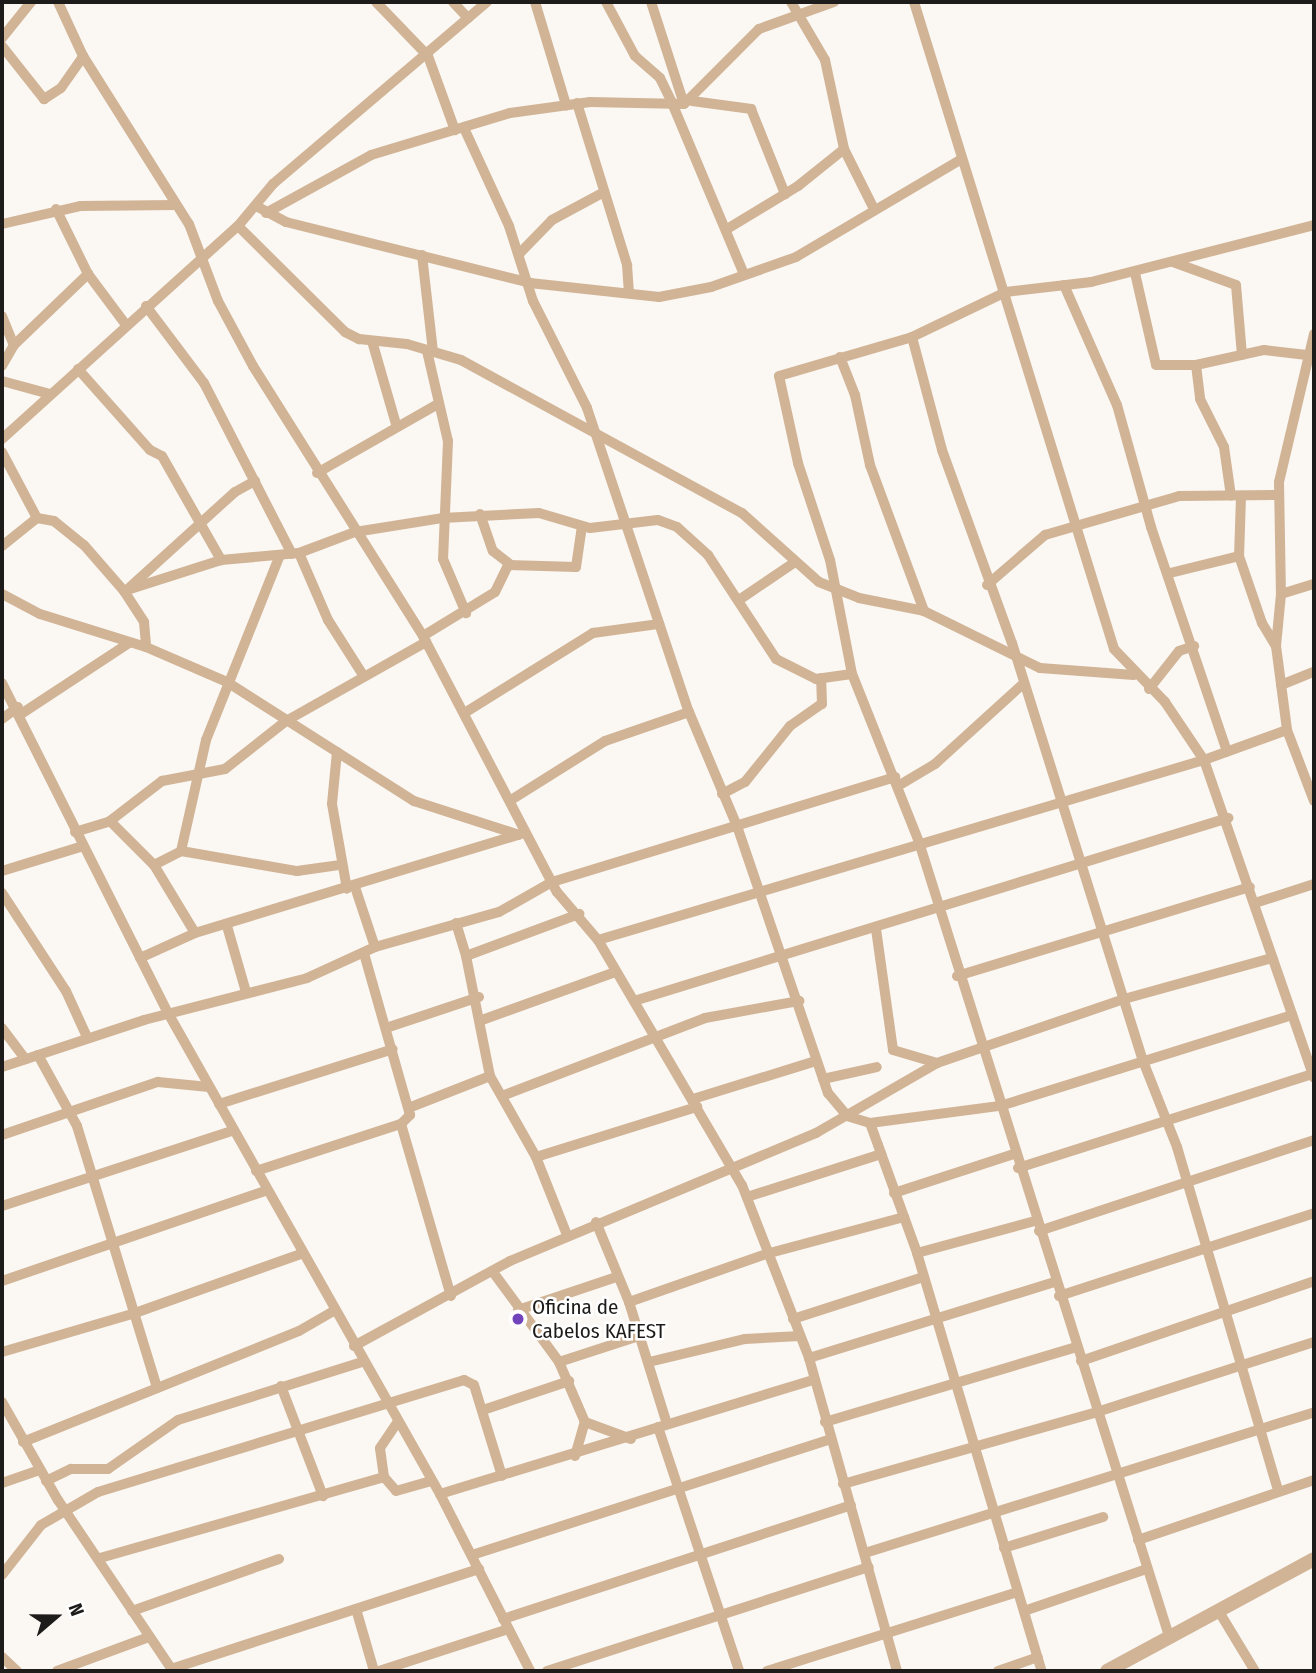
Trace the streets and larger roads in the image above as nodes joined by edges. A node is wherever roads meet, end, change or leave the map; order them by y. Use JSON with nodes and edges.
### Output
{"nodes":[{"id":1,"x":32,"y":2,"type":"edge"},
{"id":2,"x":58,"y":2,"type":"edge"},
{"id":3,"x":376,"y":2,"type":"edge"},
{"id":4,"x":453,"y":2,"type":"edge"},
{"id":5,"x":487,"y":2,"type":"edge"},
{"id":6,"x":536,"y":2,"type":"edge"},
{"id":7,"x":606,"y":2,"type":"edge"},
{"id":8,"x":651,"y":2,"type":"edge"},
{"id":9,"x":791,"y":2,"type":"edge"},
{"id":10,"x":834,"y":2,"type":"edge"},
{"id":11,"x":914,"y":2,"type":"edge"},
{"id":12,"x":798,"y":13,"type":"junction"},
{"id":13,"x":468,"y":18,"type":"junction"},
{"id":14,"x":2,"y":39,"type":"edge"},
{"id":15,"x":83,"y":56,"type":"junction"},
{"id":16,"x":428,"y":56,"type":"junction"},
{"id":17,"x":683,"y":102,"type":"junction"},
{"id":18,"x":571,"y":104,"type":"junction"},
{"id":19,"x":459,"y":129,"type":"junction"},
{"id":20,"x":845,"y":149,"type":"junction"},
{"id":21,"x":960,"y":160,"type":"junction"},
{"id":22,"x":604,"y":192,"type":"junction"},
{"id":23,"x":785,"y":194,"type":"junction"},
{"id":24,"x":176,"y":205,"type":"junction"},
{"id":25,"x":56,"y":209,"type":"junction"},
{"id":26,"x":874,"y":209,"type":"junction"},
{"id":27,"x":261,"y":210,"type":"junction"},
{"id":28,"x":2,"y":223,"type":"edge"},
{"id":29,"x":1314,"y":225,"type":"edge"},
{"id":30,"x":238,"y":226,"type":"junction"},
{"id":31,"x":727,"y":229,"type":"junction"},
{"id":32,"x":520,"y":253,"type":"junction"},
{"id":33,"x":422,"y":255,"type":"junction"},
{"id":34,"x":200,"y":257,"type":"junction"},
{"id":35,"x":1173,"y":262,"type":"junction"},
{"id":36,"x":743,"y":272,"type":"junction"},
{"id":37,"x":1135,"y":273,"type":"junction"},
{"id":38,"x":88,"y":274,"type":"junction"},
{"id":39,"x":530,"y":283,"type":"junction"},
{"id":40,"x":1064,"y":285,"type":"junction"},
{"id":41,"x":1006,"y":292,"type":"junction"},
{"id":42,"x":629,"y":293,"type":"junction"},
{"id":43,"x":146,"y":306,"type":"junction"},
{"id":44,"x":2,"y":316,"type":"edge"},
{"id":45,"x":126,"y":325,"type":"junction"},
{"id":46,"x":1314,"y":334,"type":"edge"},
{"id":47,"x":912,"y":337,"type":"junction"},
{"id":48,"x":372,"y":341,"type":"junction"},
{"id":49,"x":14,"y":345,"type":"junction"},
{"id":50,"x":430,"y":352,"type":"junction"},
{"id":51,"x":1242,"y":355,"type":"junction"},
{"id":52,"x":1307,"y":355,"type":"junction"},
{"id":53,"x":840,"y":357,"type":"junction"},
{"id":54,"x":1196,"y":365,"type":"junction"},
{"id":55,"x":2,"y":366,"type":"edge"},
{"id":56,"x":78,"y":369,"type":"junction"},
{"id":57,"x":2,"y":381,"type":"edge"},
{"id":58,"x":1314,"y":384,"type":"edge"},
{"id":59,"x":1303,"y":388,"type":"junction"},
{"id":60,"x":50,"y":394,"type":"junction"},
{"id":61,"x":438,"y":404,"type":"junction"},
{"id":62,"x":396,"y":424,"type":"junction"},
{"id":63,"x":597,"y":436,"type":"junction"},
{"id":64,"x":2,"y":439,"type":"edge"},
{"id":65,"x":2,"y":452,"type":"edge"},
{"id":66,"x":317,"y":473,"type":"junction"},
{"id":67,"x":255,"y":481,"type":"junction"},
{"id":68,"x":1279,"y":495,"type":"junction"},
{"id":69,"x":1236,"y":496,"type":"junction"},
{"id":70,"x":1145,"y":506,"type":"junction"},
{"id":71,"x":481,"y":514,"type":"junction"},
{"id":72,"x":37,"y":518,"type":"junction"},
{"id":73,"x":442,"y":518,"type":"junction"},
{"id":74,"x":201,"y":522,"type":"junction"},
{"id":75,"x":625,"y":524,"type":"junction"},
{"id":76,"x":582,"y":526,"type":"junction"},
{"id":77,"x":1077,"y":527,"type":"junction"},
{"id":78,"x":355,"y":532,"type":"junction"},
{"id":79,"x":2,"y":546,"type":"edge"},
{"id":80,"x":290,"y":554,"type":"junction"},
{"id":81,"x":1239,"y":556,"type":"junction"},
{"id":82,"x":221,"y":559,"type":"junction"},
{"id":83,"x":795,"y":562,"type":"junction"},
{"id":84,"x":510,"y":565,"type":"junction"},
{"id":85,"x":1170,"y":573,"type":"junction"},
{"id":86,"x":1314,"y":584,"type":"edge"},
{"id":87,"x":987,"y":585,"type":"junction"},
{"id":88,"x":835,"y":588,"type":"junction"},
{"id":89,"x":126,"y":590,"type":"junction"},
{"id":90,"x":2,"y":594,"type":"edge"},
{"id":91,"x":1281,"y":594,"type":"junction"},
{"id":92,"x":739,"y":600,"type":"junction"},
{"id":93,"x":924,"y":611,"type":"junction"},
{"id":94,"x":466,"y":613,"type":"junction"},
{"id":95,"x":659,"y":625,"type":"junction"},
{"id":96,"x":424,"y":639,"type":"junction"},
{"id":97,"x":129,"y":643,"type":"junction"},
{"id":98,"x":1194,"y":646,"type":"junction"},
{"id":99,"x":1276,"y":646,"type":"junction"},
{"id":100,"x":146,"y":647,"type":"junction"},
{"id":101,"x":1015,"y":660,"type":"junction"},
{"id":102,"x":1314,"y":671,"type":"edge"},
{"id":103,"x":852,"y":674,"type":"junction"},
{"id":104,"x":363,"y":675,"type":"junction"},
{"id":105,"x":1134,"y":675,"type":"junction"},
{"id":106,"x":821,"y":678,"type":"junction"},
{"id":107,"x":227,"y":682,"type":"junction"},
{"id":108,"x":2,"y":683,"type":"edge"},
{"id":109,"x":1023,"y":684,"type":"junction"},
{"id":110,"x":1281,"y":685,"type":"junction"},
{"id":111,"x":1149,"y":689,"type":"junction"},
{"id":112,"x":20,"y":710,"type":"junction"},
{"id":113,"x":466,"y":712,"type":"junction"},
{"id":114,"x":688,"y":712,"type":"junction"},
{"id":115,"x":2,"y":719,"type":"edge"},
{"id":116,"x":286,"y":721,"type":"junction"},
{"id":117,"x":1287,"y":730,"type":"junction"},
{"id":118,"x":1227,"y":751,"type":"junction"},
{"id":119,"x":337,"y":752,"type":"junction"},
{"id":120,"x":1204,"y":761,"type":"junction"},
{"id":121,"x":1309,"y":770,"type":"edge"},
{"id":122,"x":198,"y":777,"type":"junction"},
{"id":123,"x":896,"y":781,"type":"junction"},
{"id":124,"x":722,"y":794,"type":"junction"},
{"id":125,"x":511,"y":800,"type":"junction"},
{"id":126,"x":1314,"y":801,"type":"edge"},
{"id":127,"x":1061,"y":802,"type":"junction"},
{"id":128,"x":1228,"y":818,"type":"junction"},
{"id":129,"x":110,"y":821,"type":"junction"},
{"id":130,"x":737,"y":827,"type":"junction"},
{"id":131,"x":75,"y":832,"type":"junction"},
{"id":132,"x":523,"y":834,"type":"junction"},
{"id":133,"x":919,"y":842,"type":"junction"},
{"id":134,"x":80,"y":847,"type":"junction"},
{"id":135,"x":181,"y":851,"type":"junction"},
{"id":136,"x":155,"y":865,"type":"junction"},
{"id":137,"x":339,"y":865,"type":"junction"},
{"id":138,"x":1081,"y":866,"type":"junction"},
{"id":139,"x":2,"y":871,"type":"edge"},
{"id":140,"x":552,"y":882,"type":"junction"},
{"id":141,"x":1314,"y":884,"type":"edge"},
{"id":142,"x":1250,"y":887,"type":"junction"},
{"id":143,"x":351,"y":888,"type":"junction"},
{"id":144,"x":758,"y":891,"type":"junction"},
{"id":145,"x":2,"y":893,"type":"edge"},
{"id":146,"x":1255,"y":903,"type":"junction"},
{"id":147,"x":938,"y":911,"type":"junction"},
{"id":148,"x":14,"y":913,"type":"junction"},
{"id":149,"x":579,"y":914,"type":"junction"},
{"id":150,"x":2,"y":919,"type":"edge"},
{"id":151,"x":456,"y":923,"type":"junction"},
{"id":152,"x":227,"y":926,"type":"junction"},
{"id":153,"x":876,"y":929,"type":"junction"},
{"id":154,"x":1102,"y":930,"type":"junction"},
{"id":155,"x":195,"y":933,"type":"junction"},
{"id":156,"x":598,"y":940,"type":"junction"},
{"id":157,"x":375,"y":947,"type":"junction"},
{"id":158,"x":364,"y":953,"type":"junction"},
{"id":159,"x":782,"y":955,"type":"junction"},
{"id":160,"x":467,"y":956,"type":"junction"},
{"id":161,"x":140,"y":958,"type":"junction"},
{"id":162,"x":1272,"y":958,"type":"junction"},
{"id":163,"x":615,"y":972,"type":"junction"},
{"id":164,"x":957,"y":976,"type":"junction"},
{"id":165,"x":246,"y":992,"type":"junction"},
{"id":166,"x":478,"y":997,"type":"junction"},
{"id":167,"x":1124,"y":999,"type":"junction"},
{"id":168,"x":799,"y":1000,"type":"junction"},
{"id":169,"x":634,"y":1001,"type":"junction"},
{"id":170,"x":168,"y":1013,"type":"junction"},
{"id":171,"x":1292,"y":1014,"type":"junction"},
{"id":172,"x":482,"y":1020,"type":"junction"},
{"id":173,"x":2,"y":1028,"type":"edge"},
{"id":174,"x":386,"y":1028,"type":"junction"},
{"id":175,"x":87,"y":1037,"type":"junction"},
{"id":176,"x":657,"y":1038,"type":"junction"},
{"id":177,"x":1314,"y":1042,"type":"edge"},
{"id":178,"x":981,"y":1045,"type":"junction"},
{"id":179,"x":1302,"y":1046,"type":"junction"},
{"id":180,"x":393,"y":1049,"type":"junction"},
{"id":181,"x":38,"y":1055,"type":"junction"},
{"id":182,"x":25,"y":1059,"type":"junction"},
{"id":183,"x":1143,"y":1060,"type":"junction"},
{"id":184,"x":816,"y":1061,"type":"junction"},
{"id":185,"x":937,"y":1063,"type":"junction"},
{"id":186,"x":2,"y":1067,"type":"edge"},
{"id":187,"x":877,"y":1067,"type":"dead end"},
{"id":188,"x":491,"y":1076,"type":"junction"},
{"id":189,"x":1313,"y":1076,"type":"edge"},
{"id":190,"x":823,"y":1079,"type":"junction"},
{"id":191,"x":209,"y":1087,"type":"junction"},
{"id":192,"x":502,"y":1096,"type":"junction"},
{"id":193,"x":695,"y":1103,"type":"junction"},
{"id":194,"x":219,"y":1104,"type":"junction"},
{"id":195,"x":1000,"y":1105,"type":"junction"},
{"id":196,"x":411,"y":1107,"type":"junction"},
{"id":197,"x":67,"y":1115,"type":"junction"},
{"id":198,"x":847,"y":1116,"type":"junction"},
{"id":199,"x":870,"y":1123,"type":"junction"},
{"id":200,"x":401,"y":1124,"type":"junction"},
{"id":201,"x":1165,"y":1124,"type":"junction"},
{"id":202,"x":234,"y":1129,"type":"junction"},
{"id":203,"x":2,"y":1135,"type":"edge"},
{"id":204,"x":1314,"y":1140,"type":"edge"},
{"id":205,"x":881,"y":1154,"type":"junction"},
{"id":206,"x":1014,"y":1154,"type":"junction"},
{"id":207,"x":536,"y":1157,"type":"junction"},
{"id":208,"x":1018,"y":1168,"type":"junction"},
{"id":209,"x":733,"y":1170,"type":"junction"},
{"id":210,"x":256,"y":1171,"type":"junction"},
{"id":211,"x":92,"y":1176,"type":"junction"},
{"id":212,"x":1188,"y":1183,"type":"junction"},
{"id":213,"x":265,"y":1191,"type":"junction"},
{"id":214,"x":894,"y":1193,"type":"junction"},
{"id":215,"x":747,"y":1197,"type":"junction"},
{"id":216,"x":2,"y":1206,"type":"edge"},
{"id":217,"x":1314,"y":1213,"type":"edge"},
{"id":218,"x":904,"y":1217,"type":"junction"},
{"id":219,"x":596,"y":1222,"type":"junction"},
{"id":220,"x":1037,"y":1226,"type":"junction"},
{"id":221,"x":567,"y":1235,"type":"junction"},
{"id":222,"x":112,"y":1242,"type":"junction"},
{"id":223,"x":1206,"y":1247,"type":"junction"},
{"id":224,"x":917,"y":1253,"type":"junction"},
{"id":225,"x":302,"y":1254,"type":"junction"},
{"id":226,"x":766,"y":1254,"type":"junction"},
{"id":227,"x":493,"y":1272,"type":"junction"},
{"id":228,"x":615,"y":1277,"type":"junction"},
{"id":229,"x":923,"y":1277,"type":"junction"},
{"id":230,"x":1314,"y":1280,"type":"edge"},
{"id":231,"x":2,"y":1281,"type":"edge"},
{"id":232,"x":1055,"y":1282,"type":"junction"},
{"id":233,"x":451,"y":1296,"type":"junction"},
{"id":234,"x":1059,"y":1296,"type":"junction"},
{"id":235,"x":629,"y":1302,"type":"junction"},
{"id":236,"x":1224,"y":1308,"type":"junction"},
{"id":237,"x":518,"y":1310,"type":"junction"},
{"id":238,"x":332,"y":1312,"type":"junction"},
{"id":239,"x":135,"y":1314,"type":"junction"},
{"id":240,"x":935,"y":1317,"type":"junction"},
{"id":241,"x":793,"y":1319,"type":"junction"},
{"id":242,"x":639,"y":1336,"type":"junction"},
{"id":243,"x":800,"y":1336,"type":"junction"},
{"id":244,"x":1314,"y":1342,"type":"edge"},
{"id":245,"x":354,"y":1346,"type":"junction"},
{"id":246,"x":1076,"y":1347,"type":"junction"},
{"id":247,"x":2,"y":1353,"type":"edge"},
{"id":248,"x":809,"y":1359,"type":"junction"},
{"id":249,"x":1081,"y":1361,"type":"junction"},
{"id":250,"x":362,"y":1362,"type":"junction"},
{"id":251,"x":559,"y":1362,"type":"junction"},
{"id":252,"x":649,"y":1362,"type":"junction"},
{"id":253,"x":1242,"y":1364,"type":"junction"},
{"id":254,"x":814,"y":1380,"type":"junction"},
{"id":255,"x":569,"y":1381,"type":"junction"},
{"id":256,"x":954,"y":1381,"type":"junction"},
{"id":257,"x":281,"y":1386,"type":"junction"},
{"id":258,"x":157,"y":1388,"type":"junction"},
{"id":259,"x":2,"y":1402,"type":"edge"},
{"id":260,"x":389,"y":1405,"type":"junction"},
{"id":261,"x":483,"y":1410,"type":"junction"},
{"id":262,"x":1097,"y":1412,"type":"junction"},
{"id":263,"x":1314,"y":1412,"type":"edge"},
{"id":264,"x":398,"y":1421,"type":"junction"},
{"id":265,"x":585,"y":1422,"type":"junction"},
{"id":266,"x":825,"y":1422,"type":"junction"},
{"id":267,"x":662,"y":1425,"type":"junction"},
{"id":268,"x":1262,"y":1427,"type":"junction"},
{"id":269,"x":300,"y":1432,"type":"junction"},
{"id":270,"x":631,"y":1439,"type":"junction"},
{"id":271,"x":829,"y":1440,"type":"junction"},
{"id":272,"x":23,"y":1442,"type":"junction"},
{"id":273,"x":974,"y":1448,"type":"junction"},
{"id":274,"x":575,"y":1456,"type":"junction"},
{"id":275,"x":108,"y":1469,"type":"junction"},
{"id":276,"x":39,"y":1470,"type":"junction"},
{"id":277,"x":1117,"y":1475,"type":"junction"},
{"id":278,"x":502,"y":1476,"type":"junction"},
{"id":279,"x":384,"y":1477,"type":"junction"},
{"id":280,"x":1314,"y":1480,"type":"edge"},
{"id":281,"x":47,"y":1481,"type":"junction"},
{"id":282,"x":430,"y":1481,"type":"junction"},
{"id":283,"x":2,"y":1483,"type":"edge"},
{"id":284,"x":843,"y":1483,"type":"junction"},
{"id":285,"x":114,"y":1487,"type":"junction"},
{"id":286,"x":682,"y":1489,"type":"junction"},
{"id":287,"x":1278,"y":1490,"type":"junction"},
{"id":288,"x":440,"y":1494,"type":"junction"},
{"id":289,"x":323,"y":1496,"type":"junction"},
{"id":290,"x":851,"y":1505,"type":"junction"},
{"id":291,"x":65,"y":1510,"type":"junction"},
{"id":292,"x":995,"y":1515,"type":"junction"},
{"id":293,"x":1103,"y":1517,"type":"dead end"},
{"id":294,"x":1138,"y":1539,"type":"junction"},
{"id":295,"x":1004,"y":1548,"type":"junction"},
{"id":296,"x":865,"y":1553,"type":"junction"},
{"id":297,"x":472,"y":1555,"type":"junction"},
{"id":298,"x":704,"y":1556,"type":"junction"},
{"id":299,"x":100,"y":1558,"type":"junction"},
{"id":300,"x":279,"y":1559,"type":"dead end"},
{"id":301,"x":1314,"y":1559,"type":"edge"},
{"id":302,"x":869,"y":1567,"type":"junction"},
{"id":303,"x":479,"y":1569,"type":"junction"},
{"id":304,"x":1147,"y":1569,"type":"junction"},
{"id":305,"x":2,"y":1575,"type":"edge"},
{"id":306,"x":1018,"y":1592,"type":"junction"},
{"id":307,"x":355,"y":1609,"type":"junction"},
{"id":308,"x":1218,"y":1610,"type":"junction"},
{"id":309,"x":132,"y":1611,"type":"junction"},
{"id":310,"x":1024,"y":1611,"type":"junction"},
{"id":311,"x":721,"y":1615,"type":"junction"},
{"id":312,"x":506,"y":1624,"type":"junction"},
{"id":313,"x":885,"y":1635,"type":"junction"},
{"id":314,"x":1169,"y":1636,"type":"junction"},
{"id":315,"x":149,"y":1637,"type":"junction"},
{"id":316,"x":2,"y":1657,"type":"edge"},
{"id":317,"x":1038,"y":1657,"type":"junction"},
{"id":318,"x":172,"y":1670,"type":"edge"},
{"id":319,"x":17,"y":1671,"type":"edge"},
{"id":320,"x":57,"y":1671,"type":"edge"},
{"id":321,"x":376,"y":1671,"type":"edge"},
{"id":322,"x":530,"y":1671,"type":"edge"},
{"id":323,"x":547,"y":1671,"type":"edge"},
{"id":324,"x":738,"y":1671,"type":"edge"},
{"id":325,"x":767,"y":1671,"type":"edge"},
{"id":326,"x":897,"y":1671,"type":"edge"},
{"id":327,"x":998,"y":1671,"type":"edge"},
{"id":328,"x":1042,"y":1671,"type":"edge"},
{"id":329,"x":1107,"y":1671,"type":"edge"},
{"id":330,"x":1255,"y":1671,"type":"edge"}],
"edges":[{"from":1,"to":14,"type":"street"},
{"from":2,"to":15,"type":"street"},
{"from":3,"to":16,"type":"street"},
{"from":4,"to":13,"type":"street"},
{"from":5,"to":13,"type":"street"},
{"from":6,"to":18,"type":"street"},
{"from":7,"to":17,"type":"street"},
{"from":8,"to":17,"type":"street"},
{"from":9,"to":12,"type":"street"},
{"from":10,"to":12,"type":"street"},
{"from":11,"to":21,"type":"street"},
{"from":12,"to":17,"type":"street"},
{"from":12,"to":20,"type":"street"},
{"from":13,"to":16,"type":"street"},
{"from":14,"to":15,"type":"street"},
{"from":15,"to":24,"type":"street"},
{"from":16,"to":19,"type":"street"},
{"from":16,"to":27,"type":"street"},
{"from":17,"to":18,"type":"street"},
{"from":17,"to":23,"type":"street"},
{"from":17,"to":31,"type":"street"},
{"from":18,"to":19,"type":"street"},
{"from":18,"to":22,"type":"street"},
{"from":19,"to":27,"type":"street"},
{"from":19,"to":32,"type":"street"},
{"from":20,"to":23,"type":"street"},
{"from":20,"to":26,"type":"street"},
{"from":21,"to":26,"type":"street"},
{"from":21,"to":41,"type":"street"},
{"from":22,"to":32,"type":"street"},
{"from":22,"to":42,"type":"street"},
{"from":23,"to":31,"type":"street"},
{"from":24,"to":25,"type":"street"},
{"from":24,"to":34,"type":"street"},
{"from":25,"to":28,"type":"street"},
{"from":25,"to":38,"type":"street"},
{"from":26,"to":36,"type":"street"},
{"from":27,"to":30,"type":"street"},
{"from":27,"to":33,"type":"street"},
{"from":29,"to":35,"type":"street"},
{"from":30,"to":34,"type":"street"},
{"from":30,"to":48,"type":"street"},
{"from":31,"to":36,"type":"street"},
{"from":32,"to":39,"type":"street"},
{"from":33,"to":39,"type":"street"},
{"from":33,"to":50,"type":"street"},
{"from":34,"to":43,"type":"street"},
{"from":34,"to":66,"type":"street"},
{"from":35,"to":37,"type":"street"},
{"from":35,"to":51,"type":"street"},
{"from":36,"to":42,"type":"street"},
{"from":37,"to":40,"type":"street"},
{"from":37,"to":54,"type":"street"},
{"from":38,"to":45,"type":"street"},
{"from":38,"to":49,"type":"street"},
{"from":39,"to":42,"type":"street"},
{"from":39,"to":63,"type":"street"},
{"from":40,"to":41,"type":"street"},
{"from":40,"to":70,"type":"street"},
{"from":41,"to":47,"type":"street"},
{"from":41,"to":77,"type":"street"},
{"from":43,"to":45,"type":"street"},
{"from":43,"to":67,"type":"street"},
{"from":44,"to":49,"type":"street"},
{"from":45,"to":56,"type":"street"},
{"from":46,"to":52,"type":"street"},
{"from":47,"to":53,"type":"street"},
{"from":47,"to":87,"type":"street"},
{"from":48,"to":50,"type":"street"},
{"from":48,"to":62,"type":"street"},
{"from":49,"to":55,"type":"street"},
{"from":50,"to":61,"type":"street"},
{"from":50,"to":63,"type":"street"},
{"from":51,"to":52,"type":"street"},
{"from":51,"to":54,"type":"street"},
{"from":52,"to":59,"type":"street"},
{"from":53,"to":88,"type":"street"},
{"from":53,"to":93,"type":"street"},
{"from":54,"to":69,"type":"street"},
{"from":56,"to":60,"type":"street"},
{"from":56,"to":74,"type":"street"},
{"from":57,"to":60,"type":"street"},
{"from":58,"to":59,"type":"street"},
{"from":59,"to":68,"type":"street"},
{"from":60,"to":64,"type":"street"},
{"from":61,"to":62,"type":"street"},
{"from":61,"to":73,"type":"street"},
{"from":62,"to":66,"type":"street"},
{"from":63,"to":75,"type":"street"},
{"from":63,"to":83,"type":"street"},
{"from":65,"to":72,"type":"street"},
{"from":66,"to":78,"type":"street"},
{"from":67,"to":74,"type":"street"},
{"from":67,"to":80,"type":"street"},
{"from":68,"to":69,"type":"street"},
{"from":68,"to":91,"type":"street"},
{"from":69,"to":70,"type":"street"},
{"from":69,"to":81,"type":"street"},
{"from":70,"to":77,"type":"street"},
{"from":70,"to":85,"type":"street"},
{"from":71,"to":73,"type":"street"},
{"from":71,"to":76,"type":"street"},
{"from":71,"to":84,"type":"street"},
{"from":72,"to":79,"type":"street"},
{"from":72,"to":89,"type":"street"},
{"from":73,"to":78,"type":"street"},
{"from":73,"to":94,"type":"street"},
{"from":74,"to":82,"type":"street"},
{"from":74,"to":89,"type":"street"},
{"from":75,"to":76,"type":"street"},
{"from":75,"to":92,"type":"street"},
{"from":75,"to":95,"type":"street"},
{"from":76,"to":84,"type":"street"},
{"from":77,"to":87,"type":"street"},
{"from":77,"to":105,"type":"street"},
{"from":78,"to":80,"type":"street"},
{"from":78,"to":96,"type":"street"},
{"from":80,"to":82,"type":"street"},
{"from":80,"to":104,"type":"street"},
{"from":80,"to":107,"type":"street"},
{"from":81,"to":85,"type":"street"},
{"from":81,"to":99,"type":"street"},
{"from":82,"to":89,"type":"street"},
{"from":83,"to":88,"type":"street"},
{"from":83,"to":92,"type":"street"},
{"from":84,"to":94,"type":"street"},
{"from":85,"to":98,"type":"street"},
{"from":86,"to":91,"type":"street"},
{"from":87,"to":101,"type":"street"},
{"from":88,"to":93,"type":"street"},
{"from":88,"to":103,"type":"street"},
{"from":89,"to":100,"type":"street"},
{"from":90,"to":97,"type":"street"},
{"from":91,"to":99,"type":"street"},
{"from":92,"to":106,"type":"street"},
{"from":93,"to":101,"type":"street"},
{"from":94,"to":96,"type":"street"},
{"from":95,"to":113,"type":"street"},
{"from":95,"to":114,"type":"street"},
{"from":96,"to":104,"type":"street"},
{"from":96,"to":113,"type":"street"},
{"from":97,"to":100,"type":"street"},
{"from":97,"to":112,"type":"street"},
{"from":98,"to":111,"type":"street"},
{"from":98,"to":118,"type":"street"},
{"from":99,"to":110,"type":"street"},
{"from":100,"to":107,"type":"street"},
{"from":101,"to":105,"type":"street"},
{"from":101,"to":109,"type":"street"},
{"from":102,"to":110,"type":"street"},
{"from":103,"to":106,"type":"street"},
{"from":103,"to":123,"type":"street"},
{"from":104,"to":116,"type":"street"},
{"from":105,"to":111,"type":"street"},
{"from":106,"to":124,"type":"street"},
{"from":107,"to":116,"type":"street"},
{"from":107,"to":122,"type":"street"},
{"from":108,"to":112,"type":"street"},
{"from":109,"to":123,"type":"street"},
{"from":109,"to":127,"type":"street"},
{"from":110,"to":117,"type":"street"},
{"from":111,"to":120,"type":"street"},
{"from":112,"to":115,"type":"street"},
{"from":112,"to":131,"type":"street"},
{"from":113,"to":125,"type":"street"},
{"from":114,"to":124,"type":"street"},
{"from":114,"to":125,"type":"street"},
{"from":116,"to":119,"type":"street"},
{"from":116,"to":122,"type":"street"},
{"from":117,"to":118,"type":"street"},
{"from":117,"to":121,"type":"street"},
{"from":118,"to":120,"type":"street"},
{"from":119,"to":132,"type":"street"},
{"from":119,"to":137,"type":"street"},
{"from":120,"to":127,"type":"street"},
{"from":120,"to":128,"type":"street"},
{"from":121,"to":126,"type":"street"},
{"from":122,"to":129,"type":"street"},
{"from":122,"to":135,"type":"street"},
{"from":123,"to":130,"type":"street"},
{"from":123,"to":133,"type":"street"},
{"from":124,"to":130,"type":"street"},
{"from":125,"to":132,"type":"street"},
{"from":127,"to":133,"type":"street"},
{"from":127,"to":138,"type":"street"},
{"from":128,"to":138,"type":"street"},
{"from":128,"to":142,"type":"street"},
{"from":129,"to":131,"type":"street"},
{"from":129,"to":136,"type":"street"},
{"from":130,"to":140,"type":"street"},
{"from":130,"to":144,"type":"street"},
{"from":131,"to":134,"type":"street"},
{"from":132,"to":140,"type":"street"},
{"from":132,"to":143,"type":"street"},
{"from":133,"to":144,"type":"street"},
{"from":133,"to":147,"type":"street"},
{"from":134,"to":139,"type":"street"},
{"from":134,"to":161,"type":"street"},
{"from":135,"to":136,"type":"street"},
{"from":135,"to":137,"type":"street"},
{"from":136,"to":155,"type":"street"},
{"from":137,"to":143,"type":"street"},
{"from":138,"to":147,"type":"street"},
{"from":138,"to":154,"type":"street"},
{"from":140,"to":149,"type":"street"},
{"from":140,"to":151,"type":"street"},
{"from":141,"to":146,"type":"street"},
{"from":142,"to":146,"type":"street"},
{"from":142,"to":154,"type":"street"},
{"from":143,"to":152,"type":"street"},
{"from":143,"to":157,"type":"street"},
{"from":144,"to":156,"type":"street"},
{"from":144,"to":159,"type":"street"},
{"from":145,"to":148,"type":"street"},
{"from":146,"to":162,"type":"street"},
{"from":147,"to":153,"type":"street"},
{"from":147,"to":164,"type":"street"},
{"from":148,"to":150,"type":"street"},
{"from":148,"to":175,"type":"street"},
{"from":149,"to":156,"type":"street"},
{"from":149,"to":160,"type":"street"},
{"from":151,"to":157,"type":"street"},
{"from":151,"to":160,"type":"street"},
{"from":152,"to":155,"type":"street"},
{"from":152,"to":165,"type":"street"},
{"from":153,"to":159,"type":"street"},
{"from":153,"to":185,"type":"street"},
{"from":154,"to":164,"type":"street"},
{"from":154,"to":167,"type":"street"},
{"from":155,"to":161,"type":"street"},
{"from":156,"to":163,"type":"street"},
{"from":157,"to":158,"type":"street"},
{"from":158,"to":165,"type":"street"},
{"from":158,"to":174,"type":"street"},
{"from":159,"to":168,"type":"street"},
{"from":159,"to":169,"type":"street"},
{"from":160,"to":166,"type":"street"},
{"from":161,"to":170,"type":"street"},
{"from":162,"to":167,"type":"street"},
{"from":162,"to":171,"type":"street"},
{"from":163,"to":169,"type":"street"},
{"from":163,"to":172,"type":"street"},
{"from":164,"to":178,"type":"street"},
{"from":165,"to":170,"type":"street"},
{"from":166,"to":172,"type":"street"},
{"from":166,"to":174,"type":"street"},
{"from":167,"to":178,"type":"street"},
{"from":167,"to":183,"type":"street"},
{"from":168,"to":176,"type":"street"},
{"from":168,"to":184,"type":"street"},
{"from":169,"to":176,"type":"street"},
{"from":170,"to":175,"type":"street"},
{"from":170,"to":191,"type":"street"},
{"from":171,"to":179,"type":"street"},
{"from":171,"to":183,"type":"street"},
{"from":172,"to":188,"type":"street"},
{"from":173,"to":182,"type":"street"},
{"from":174,"to":180,"type":"street"},
{"from":175,"to":181,"type":"street"},
{"from":176,"to":192,"type":"street"},
{"from":176,"to":193,"type":"street"},
{"from":177,"to":179,"type":"street"},
{"from":178,"to":185,"type":"street"},
{"from":178,"to":195,"type":"street"},
{"from":179,"to":189,"type":"street"},
{"from":180,"to":194,"type":"street"},
{"from":180,"to":196,"type":"street"},
{"from":181,"to":182,"type":"street"},
{"from":181,"to":197,"type":"street"},
{"from":182,"to":186,"type":"street"},
{"from":183,"to":195,"type":"street"},
{"from":183,"to":201,"type":"street"},
{"from":184,"to":190,"type":"street"},
{"from":184,"to":193,"type":"street"},
{"from":185,"to":198,"type":"street"},
{"from":187,"to":190,"type":"street"},
{"from":188,"to":192,"type":"street"},
{"from":188,"to":196,"type":"street"},
{"from":189,"to":201,"type":"street"},
{"from":190,"to":198,"type":"street"},
{"from":191,"to":194,"type":"street"},
{"from":191,"to":197,"type":"street"},
{"from":192,"to":207,"type":"street"},
{"from":193,"to":207,"type":"street"},
{"from":193,"to":209,"type":"street"},
{"from":194,"to":202,"type":"street"},
{"from":195,"to":199,"type":"street"},
{"from":195,"to":206,"type":"street"},
{"from":196,"to":200,"type":"street"},
{"from":197,"to":203,"type":"street"},
{"from":197,"to":211,"type":"street"},
{"from":198,"to":199,"type":"street"},
{"from":198,"to":209,"type":"street"},
{"from":199,"to":205,"type":"street"},
{"from":200,"to":210,"type":"street"},
{"from":200,"to":233,"type":"street"},
{"from":201,"to":208,"type":"street"},
{"from":201,"to":212,"type":"street"},
{"from":202,"to":210,"type":"street"},
{"from":202,"to":211,"type":"street"},
{"from":204,"to":212,"type":"street"},
{"from":205,"to":214,"type":"street"},
{"from":205,"to":215,"type":"street"},
{"from":206,"to":208,"type":"street"},
{"from":206,"to":214,"type":"street"},
{"from":207,"to":221,"type":"street"},
{"from":208,"to":220,"type":"street"},
{"from":209,"to":215,"type":"street"},
{"from":209,"to":219,"type":"street"},
{"from":210,"to":213,"type":"street"},
{"from":211,"to":216,"type":"street"},
{"from":211,"to":222,"type":"street"},
{"from":212,"to":220,"type":"street"},
{"from":212,"to":223,"type":"street"},
{"from":213,"to":222,"type":"street"},
{"from":213,"to":225,"type":"street"},
{"from":214,"to":218,"type":"street"},
{"from":215,"to":226,"type":"street"},
{"from":217,"to":223,"type":"street"},
{"from":218,"to":224,"type":"street"},
{"from":218,"to":226,"type":"street"},
{"from":219,"to":221,"type":"street"},
{"from":219,"to":228,"type":"street"},
{"from":220,"to":224,"type":"street"},
{"from":220,"to":232,"type":"street"},
{"from":221,"to":227,"type":"street"},
{"from":222,"to":231,"type":"street"},
{"from":222,"to":239,"type":"street"},
{"from":223,"to":234,"type":"street"},
{"from":223,"to":236,"type":"street"},
{"from":224,"to":229,"type":"street"},
{"from":225,"to":238,"type":"street"},
{"from":225,"to":239,"type":"street"},
{"from":226,"to":235,"type":"street"},
{"from":226,"to":241,"type":"street"},
{"from":227,"to":233,"type":"street"},
{"from":227,"to":237,"type":"street"},
{"from":228,"to":235,"type":"street"},
{"from":228,"to":237,"type":"street"},
{"from":229,"to":240,"type":"street"},
{"from":229,"to":241,"type":"street"},
{"from":230,"to":236,"type":"street"},
{"from":232,"to":234,"type":"street"},
{"from":232,"to":240,"type":"street"},
{"from":233,"to":245,"type":"street"},
{"from":234,"to":246,"type":"street"},
{"from":235,"to":242,"type":"street"},
{"from":236,"to":249,"type":"street"},
{"from":236,"to":253,"type":"street"},
{"from":237,"to":251,"type":"street"},
{"from":238,"to":245,"type":"street"},
{"from":238,"to":258,"type":"street"},
{"from":239,"to":247,"type":"street"},
{"from":239,"to":258,"type":"street"},
{"from":240,"to":248,"type":"street"},
{"from":240,"to":256,"type":"street"},
{"from":241,"to":243,"type":"street"},
{"from":242,"to":251,"type":"street"},
{"from":242,"to":252,"type":"street"},
{"from":243,"to":248,"type":"street"},
{"from":243,"to":252,"type":"street"},
{"from":244,"to":253,"type":"street"},
{"from":245,"to":250,"type":"street"},
{"from":246,"to":249,"type":"street"},
{"from":246,"to":256,"type":"street"},
{"from":248,"to":254,"type":"street"},
{"from":249,"to":262,"type":"street"},
{"from":250,"to":257,"type":"street"},
{"from":250,"to":260,"type":"street"},
{"from":251,"to":255,"type":"street"},
{"from":252,"to":267,"type":"street"},
{"from":253,"to":262,"type":"street"},
{"from":253,"to":268,"type":"street"},
{"from":254,"to":266,"type":"street"},
{"from":254,"to":267,"type":"street"},
{"from":255,"to":261,"type":"street"},
{"from":255,"to":265,"type":"street"},
{"from":256,"to":266,"type":"street"},
{"from":256,"to":273,"type":"street"},
{"from":257,"to":269,"type":"street"},
{"from":257,"to":275,"type":"street"},
{"from":258,"to":272,"type":"street"},
{"from":259,"to":272,"type":"street"},
{"from":260,"to":261,"type":"street"},
{"from":260,"to":264,"type":"street"},
{"from":260,"to":269,"type":"street"},
{"from":261,"to":278,"type":"street"},
{"from":262,"to":273,"type":"street"},
{"from":262,"to":277,"type":"street"},
{"from":263,"to":268,"type":"street"},
{"from":264,"to":279,"type":"street"},
{"from":264,"to":282,"type":"street"},
{"from":265,"to":270,"type":"street"},
{"from":265,"to":274,"type":"street"},
{"from":266,"to":271,"type":"street"},
{"from":267,"to":270,"type":"street"},
{"from":267,"to":286,"type":"street"},
{"from":268,"to":277,"type":"street"},
{"from":268,"to":287,"type":"street"},
{"from":269,"to":285,"type":"street"},
{"from":269,"to":289,"type":"street"},
{"from":270,"to":274,"type":"street"},
{"from":271,"to":284,"type":"street"},
{"from":271,"to":286,"type":"street"},
{"from":272,"to":276,"type":"street"},
{"from":273,"to":284,"type":"street"},
{"from":273,"to":292,"type":"street"},
{"from":274,"to":278,"type":"street"},
{"from":275,"to":281,"type":"street"},
{"from":275,"to":285,"type":"street"},
{"from":276,"to":281,"type":"street"},
{"from":276,"to":283,"type":"street"},
{"from":277,"to":292,"type":"street"},
{"from":277,"to":294,"type":"street"},
{"from":278,"to":288,"type":"street"},
{"from":279,"to":282,"type":"street"},
{"from":279,"to":289,"type":"street"},
{"from":280,"to":287,"type":"street"},
{"from":281,"to":291,"type":"street"},
{"from":282,"to":288,"type":"street"},
{"from":284,"to":290,"type":"street"},
{"from":285,"to":291,"type":"street"},
{"from":286,"to":297,"type":"street"},
{"from":286,"to":298,"type":"street"},
{"from":287,"to":294,"type":"street"},
{"from":288,"to":297,"type":"street"},
{"from":289,"to":299,"type":"street"},
{"from":290,"to":296,"type":"street"},
{"from":290,"to":298,"type":"street"},
{"from":291,"to":299,"type":"street"},
{"from":291,"to":305,"type":"street"},
{"from":292,"to":295,"type":"street"},
{"from":292,"to":296,"type":"street"},
{"from":293,"to":295,"type":"street"},
{"from":294,"to":304,"type":"street"},
{"from":295,"to":306,"type":"street"},
{"from":296,"to":302,"type":"street"},
{"from":297,"to":303,"type":"street"},
{"from":298,"to":311,"type":"street"},
{"from":298,"to":312,"type":"street"},
{"from":299,"to":309,"type":"street"},
{"from":300,"to":309,"type":"street"},
{"from":301,"to":308,"type":"street"},
{"from":302,"to":311,"type":"street"},
{"from":302,"to":313,"type":"street"},
{"from":303,"to":307,"type":"street"},
{"from":303,"to":312,"type":"street"},
{"from":304,"to":310,"type":"street"},
{"from":304,"to":314,"type":"street"},
{"from":306,"to":310,"type":"street"},
{"from":306,"to":313,"type":"street"},
{"from":307,"to":318,"type":"street"},
{"from":307,"to":321,"type":"street"},
{"from":308,"to":314,"type":"street"},
{"from":308,"to":330,"type":"street"},
{"from":309,"to":315,"type":"street"},
{"from":310,"to":317,"type":"street"},
{"from":311,"to":323,"type":"street"},
{"from":311,"to":324,"type":"street"},
{"from":312,"to":321,"type":"street"},
{"from":312,"to":322,"type":"street"},
{"from":313,"to":325,"type":"street"},
{"from":313,"to":326,"type":"street"},
{"from":314,"to":329,"type":"street"},
{"from":315,"to":318,"type":"street"},
{"from":315,"to":320,"type":"street"},
{"from":316,"to":319,"type":"street"},
{"from":317,"to":327,"type":"street"},
{"from":317,"to":328,"type":"street"}]}
